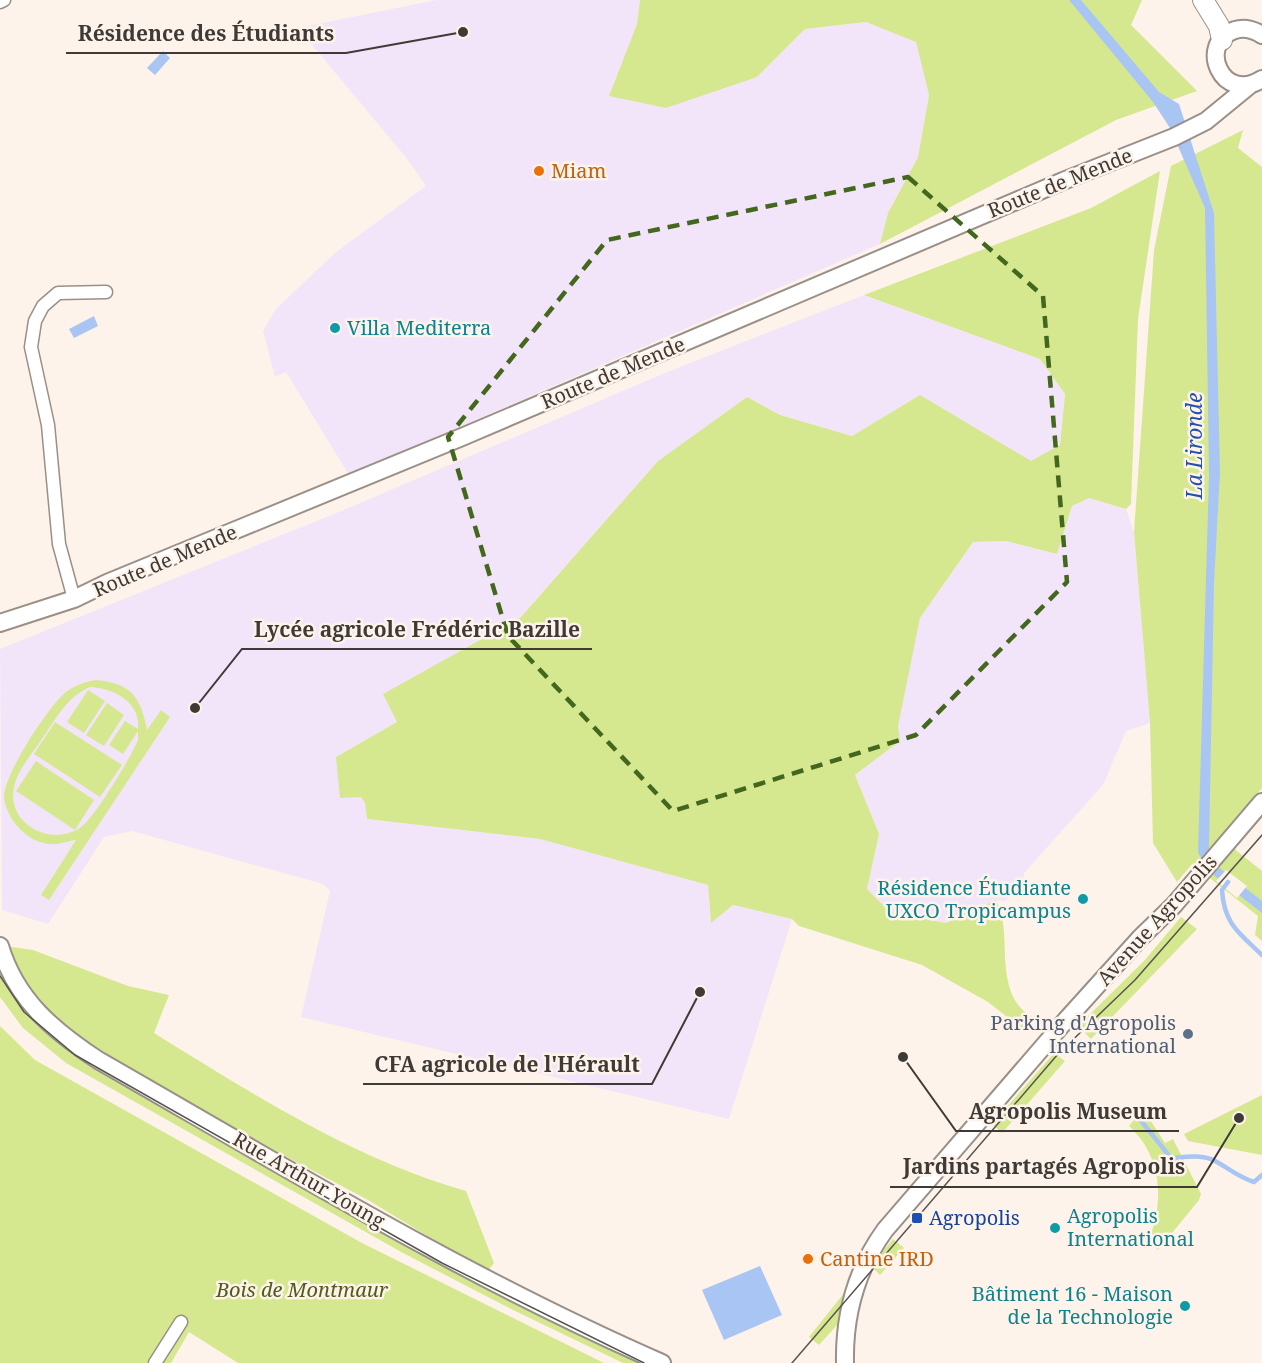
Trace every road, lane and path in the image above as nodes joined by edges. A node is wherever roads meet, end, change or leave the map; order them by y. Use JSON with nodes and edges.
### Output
{"nodes":[{"id":1,"x":1203,"y":0,"type":"edge"},
{"id":2,"x":1257,"y":29,"type":"edge"},
{"id":3,"x":1222,"y":40,"type":"junction"},
{"id":4,"x":1225,"y":79,"type":"junction"},
{"id":5,"x":1258,"y":84,"type":"edge"},
{"id":6,"x":1220,"y":110,"type":"junction"},
{"id":7,"x":106,"y":292,"type":"dead end"},
{"id":8,"x":74,"y":599,"type":"junction"},
{"id":9,"x":0,"y":623,"type":"edge"},
{"id":10,"x":1258,"y":807,"type":"edge"},
{"id":11,"x":0,"y":946,"type":"edge"},
{"id":12,"x":181,"y":1322,"type":"dead end"},
{"id":13,"x":155,"y":1363,"type":"edge"},
{"id":14,"x":662,"y":1363,"type":"edge"},
{"id":15,"x":845,"y":1363,"type":"edge"}],
"edges":[{"from":1,"to":3,"type":"main road"},
{"from":2,"to":3,"type":"main road"},
{"from":3,"to":4,"type":"main road"},
{"from":4,"to":5,"type":"main road"},
{"from":4,"to":6,"type":"main road"},
{"from":5,"to":6,"type":"main road","name":"Route de Mende"},
{"from":6,"to":8,"type":"main road","name":"Route de Mende"},
{"from":7,"to":8,"type":"street"},
{"from":8,"to":9,"type":"main road","name":"Route de Mende"},
{"from":10,"to":15,"type":"main road","name":"Avenue Agropolis"},
{"from":11,"to":14,"type":"main road","name":"Rue Arthur Young"},
{"from":12,"to":13,"type":"street"}]}
